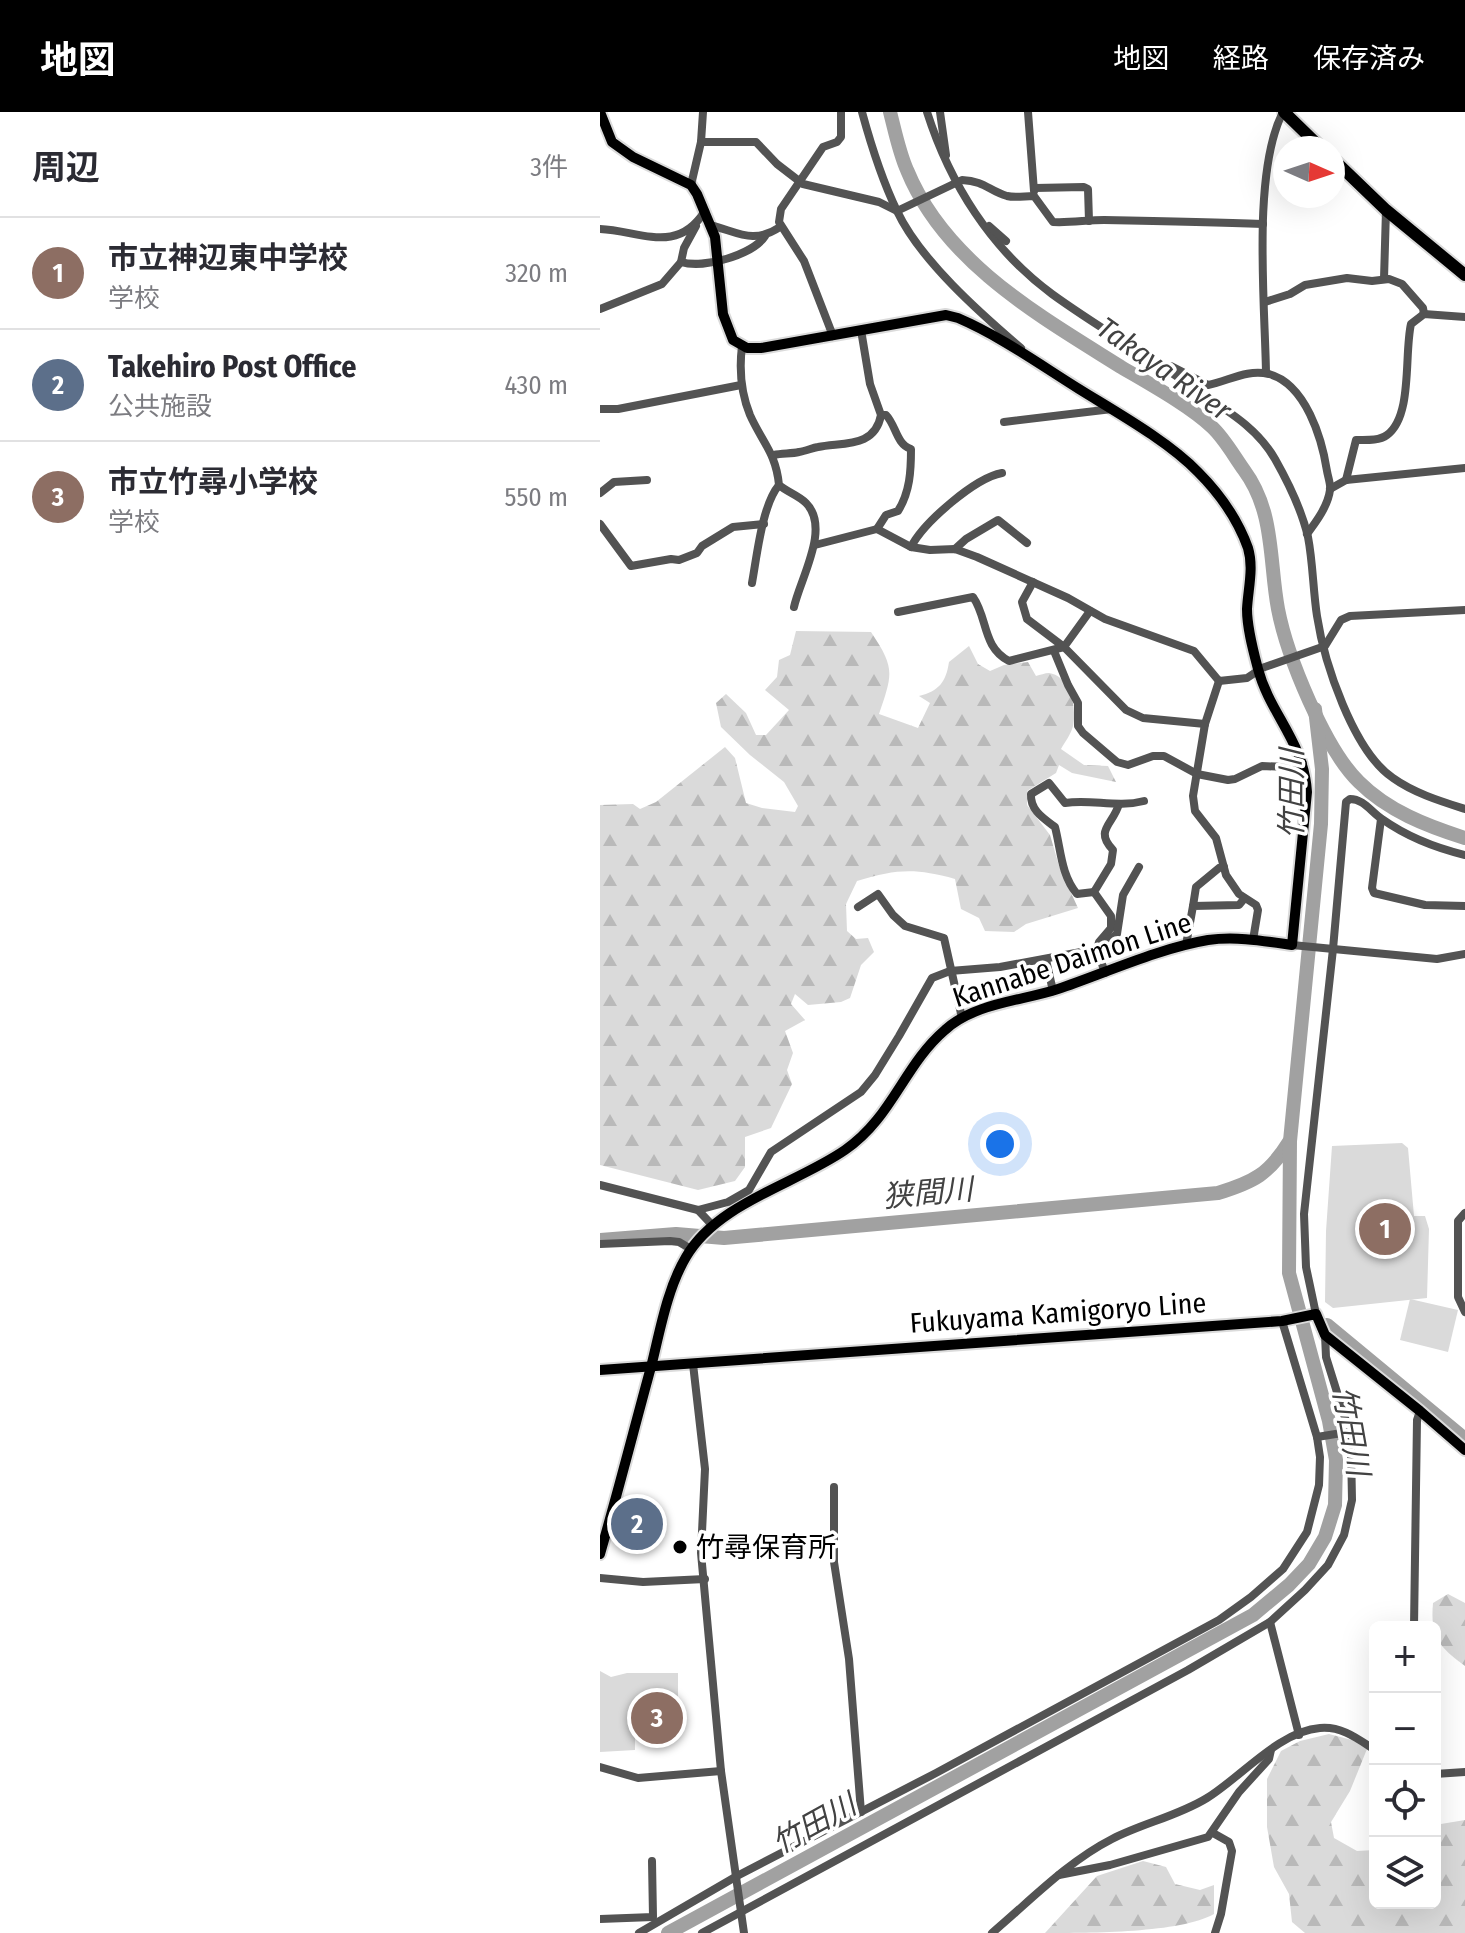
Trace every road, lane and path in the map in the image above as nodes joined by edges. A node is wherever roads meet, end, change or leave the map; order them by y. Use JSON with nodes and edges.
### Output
{"nodes":[{"id":1,"x":600,"y":112,"type":"edge"},
{"id":2,"x":703,"y":112,"type":"edge"},
{"id":3,"x":841,"y":112,"type":"edge"},
{"id":4,"x":862,"y":112,"type":"edge"},
{"id":5,"x":927,"y":112,"type":"edge"},
{"id":6,"x":940,"y":112,"type":"edge"},
{"id":7,"x":1028,"y":112,"type":"edge"},
{"id":8,"x":1283,"y":112,"type":"edge"},
{"id":9,"x":1308,"y":136,"type":"edge"},
{"id":10,"x":701,"y":142,"type":"junction"},
{"id":11,"x":946,"y":164,"type":"junction"},
{"id":12,"x":1345,"y":171,"type":"edge"},
{"id":13,"x":801,"y":181,"type":"junction"},
{"id":14,"x":957,"y":182,"type":"junction"},
{"id":15,"x":691,"y":185,"type":"junction"},
{"id":16,"x":1034,"y":192,"type":"junction"},
{"id":17,"x":1386,"y":210,"type":"junction"},
{"id":18,"x":705,"y":211,"type":"junction"},
{"id":19,"x":897,"y":211,"type":"junction"},
{"id":20,"x":1089,"y":221,"type":"junction"},
{"id":21,"x":982,"y":222,"type":"junction"},
{"id":22,"x":1263,"y":224,"type":"junction"},
{"id":23,"x":710,"y":225,"type":"junction"},
{"id":24,"x":696,"y":226,"type":"junction"},
{"id":25,"x":780,"y":227,"type":"junction"},
{"id":26,"x":600,"y":229,"type":"edge"},
{"id":27,"x":765,"y":236,"type":"junction"},
{"id":28,"x":1006,"y":241,"type":"dead end"},
{"id":29,"x":718,"y":260,"type":"junction"},
{"id":30,"x":681,"y":262,"type":"junction"},
{"id":31,"x":1465,"y":275,"type":"edge"},
{"id":32,"x":1384,"y":279,"type":"junction"},
{"id":33,"x":1265,"y":302,"type":"junction"},
{"id":34,"x":600,"y":309,"type":"edge"},
{"id":35,"x":1424,"y":314,"type":"junction"},
{"id":36,"x":1465,"y":317,"type":"edge"},
{"id":37,"x":861,"y":330,"type":"junction"},
{"id":38,"x":833,"y":336,"type":"junction"},
{"id":39,"x":742,"y":346,"type":"junction"},
{"id":40,"x":1029,"y":358,"type":"junction"},
{"id":41,"x":1163,"y":366,"type":"junction"},
{"id":42,"x":1266,"y":373,"type":"junction"},
{"id":43,"x":741,"y":385,"type":"junction"},
{"id":44,"x":600,"y":409,"type":"edge"},
{"id":45,"x":1112,"y":409,"type":"junction"},
{"id":46,"x":881,"y":415,"type":"junction"},
{"id":47,"x":1004,"y":422,"type":"dead end"},
{"id":48,"x":774,"y":455,"type":"junction"},
{"id":49,"x":1465,"y":468,"type":"edge"},
{"id":50,"x":1002,"y":473,"type":"dead end"},
{"id":51,"x":647,"y":480,"type":"dead end"},
{"id":52,"x":1346,"y":480,"type":"junction"},
{"id":53,"x":779,"y":485,"type":"junction"},
{"id":54,"x":1330,"y":489,"type":"junction"},
{"id":55,"x":600,"y":493,"type":"edge"},
{"id":56,"x":600,"y":524,"type":"edge"},
{"id":57,"x":764,"y":524,"type":"junction"},
{"id":58,"x":877,"y":529,"type":"junction"},
{"id":59,"x":1307,"y":534,"type":"junction"},
{"id":60,"x":1027,"y":543,"type":"dead end"},
{"id":61,"x":815,"y":545,"type":"junction"},
{"id":62,"x":911,"y":547,"type":"junction"},
{"id":63,"x":955,"y":549,"type":"junction"},
{"id":64,"x":1033,"y":582,"type":"junction"},
{"id":65,"x":752,"y":583,"type":"dead end"},
{"id":66,"x":794,"y":607,"type":"dead end"},
{"id":67,"x":1465,"y":610,"type":"edge"},
{"id":68,"x":1090,"y":611,"type":"junction"},
{"id":69,"x":898,"y":612,"type":"dead end"},
{"id":70,"x":1064,"y":647,"type":"junction"},
{"id":71,"x":1324,"y":647,"type":"junction"},
{"id":72,"x":1054,"y":651,"type":"junction"},
{"id":73,"x":1260,"y":670,"type":"junction"},
{"id":74,"x":1219,"y":681,"type":"junction"},
{"id":75,"x":1205,"y":724,"type":"junction"},
{"id":76,"x":1303,"y":763,"type":"junction"},
{"id":77,"x":1197,"y":774,"type":"junction"},
{"id":78,"x":1144,"y":801,"type":"dead end"},
{"id":79,"x":1119,"y":804,"type":"junction"},
{"id":80,"x":1465,"y":809,"type":"edge"},
{"id":81,"x":1381,"y":819,"type":"junction"},
{"id":82,"x":1465,"y":855,"type":"edge"},
{"id":83,"x":1139,"y":867,"type":"dead end"},
{"id":84,"x":1224,"y":867,"type":"junction"},
{"id":85,"x":1094,"y":892,"type":"junction"},
{"id":86,"x":1244,"y":899,"type":"junction"},
{"id":87,"x":1193,"y":906,"type":"junction"},
{"id":88,"x":1465,"y":906,"type":"edge"},
{"id":89,"x":858,"y":907,"type":"dead end"},
{"id":90,"x":1253,"y":940,"type":"junction"},
{"id":91,"x":1186,"y":945,"type":"junction"},
{"id":92,"x":1294,"y":946,"type":"junction"},
{"id":93,"x":1097,"y":949,"type":"junction"},
{"id":94,"x":1332,"y":949,"type":"junction"},
{"id":95,"x":1465,"y":954,"type":"edge"},
{"id":96,"x":1046,"y":960,"type":"junction"},
{"id":97,"x":950,"y":971,"type":"junction"},
{"id":98,"x":1105,"y":973,"type":"junction"},
{"id":99,"x":1053,"y":991,"type":"junction"},
{"id":100,"x":962,"y":1018,"type":"junction"},
{"id":101,"x":600,"y":1185,"type":"edge"},
{"id":102,"x":698,"y":1210,"type":"junction"},
{"id":103,"x":1465,"y":1213,"type":"edge"},
{"id":104,"x":711,"y":1228,"type":"junction"},
{"id":105,"x":600,"y":1244,"type":"edge"},
{"id":106,"x":693,"y":1246,"type":"junction"},
{"id":107,"x":1465,"y":1312,"type":"edge"},
{"id":108,"x":1313,"y":1314,"type":"junction"},
{"id":109,"x":1284,"y":1321,"type":"junction"},
{"id":110,"x":1325,"y":1335,"type":"junction"},
{"id":111,"x":693,"y":1364,"type":"junction"},
{"id":112,"x":650,"y":1368,"type":"junction"},
{"id":113,"x":600,"y":1370,"type":"edge"},
{"id":114,"x":1420,"y":1411,"type":"junction"},
{"id":115,"x":1347,"y":1432,"type":"junction"},
{"id":116,"x":1319,"y":1437,"type":"junction"},
{"id":117,"x":1464,"y":1447,"type":"edge"},
{"id":118,"x":834,"y":1487,"type":"dead end"},
{"id":119,"x":600,"y":1554,"type":"edge"},
{"id":120,"x":600,"y":1578,"type":"edge"},
{"id":121,"x":705,"y":1579,"type":"junction"},
{"id":122,"x":1414,"y":1621,"type":"edge"},
{"id":123,"x":1270,"y":1622,"type":"junction"},
{"id":124,"x":1299,"y":1735,"type":"junction"},
{"id":125,"x":1369,"y":1746,"type":"edge"},
{"id":126,"x":1271,"y":1750,"type":"junction"},
{"id":127,"x":600,"y":1767,"type":"edge"},
{"id":128,"x":721,"y":1771,"type":"junction"},
{"id":129,"x":1465,"y":1772,"type":"edge"},
{"id":130,"x":1441,"y":1774,"type":"edge"},
{"id":131,"x":861,"y":1812,"type":"junction"},
{"id":132,"x":1213,"y":1833,"type":"junction"},
{"id":133,"x":652,"y":1861,"type":"dead end"},
{"id":134,"x":1059,"y":1875,"type":"junction"},
{"id":135,"x":737,"y":1879,"type":"junction"},
{"id":136,"x":742,"y":1910,"type":"junction"},
{"id":137,"x":681,"y":1911,"type":"junction"},
{"id":138,"x":653,"y":1917,"type":"junction"},
{"id":139,"x":600,"y":1919,"type":"edge"},
{"id":140,"x":639,"y":1933,"type":"edge"},
{"id":141,"x":702,"y":1933,"type":"edge"},
{"id":142,"x":744,"y":1933,"type":"edge"},
{"id":143,"x":992,"y":1933,"type":"edge"},
{"id":144,"x":1215,"y":1933,"type":"edge"}],
"edges":[{"from":1,"to":15,"type":"main road"},
{"from":2,"to":10,"type":"street"},
{"from":3,"to":13,"type":"street"},
{"from":4,"to":19,"type":"street"},
{"from":5,"to":11,"type":"street"},
{"from":6,"to":11,"type":"street"},
{"from":7,"to":16,"type":"street"},
{"from":8,"to":9,"type":"highway"},
{"from":8,"to":22,"type":"street"},
{"from":10,"to":13,"type":"street"},
{"from":10,"to":15,"type":"street"},
{"from":11,"to":14,"type":"street"},
{"from":12,"to":17,"type":"highway"},
{"from":13,"to":19,"type":"street"},
{"from":13,"to":25,"type":"street"},
{"from":14,"to":16,"type":"street"},
{"from":14,"to":19,"type":"street"},
{"from":14,"to":21,"type":"street"},
{"from":15,"to":18,"type":"main road"},
{"from":16,"to":20,"type":"street"},
{"from":16,"to":20,"type":"street"},
{"from":17,"to":31,"type":"highway"},
{"from":17,"to":32,"type":"street"},
{"from":18,"to":23,"type":"main road"},
{"from":18,"to":24,"type":"street"},
{"from":19,"to":40,"type":"street"},
{"from":20,"to":22,"type":"street"},
{"from":21,"to":28,"type":"street"},
{"from":21,"to":41,"type":"street"},
{"from":22,"to":33,"type":"street"},
{"from":23,"to":27,"type":"street"},
{"from":23,"to":29,"type":"main road"},
{"from":24,"to":26,"type":"street"},
{"from":24,"to":30,"type":"street"},
{"from":25,"to":27,"type":"street"},
{"from":25,"to":38,"type":"street"},
{"from":27,"to":29,"type":"street"},
{"from":29,"to":30,"type":"street"},
{"from":29,"to":39,"type":"main road"},
{"from":30,"to":34,"type":"street"},
{"from":32,"to":33,"type":"street"},
{"from":32,"to":35,"type":"street"},
{"from":33,"to":42,"type":"street"},
{"from":35,"to":36,"type":"street"},
{"from":35,"to":52,"type":"street"},
{"from":37,"to":38,"type":"main road"},
{"from":37,"to":40,"type":"main road"},
{"from":37,"to":46,"type":"street"},
{"from":38,"to":39,"type":"main road"},
{"from":39,"to":43,"type":"street"},
{"from":40,"to":45,"type":"main road"},
{"from":41,"to":42,"type":"street"},
{"from":41,"to":59,"type":"street"},
{"from":42,"to":54,"type":"street"},
{"from":43,"to":44,"type":"street"},
{"from":43,"to":48,"type":"street"},
{"from":45,"to":47,"type":"street"},
{"from":45,"to":73,"type":"main road"},
{"from":46,"to":48,"type":"street"},
{"from":46,"to":58,"type":"street"},
{"from":48,"to":53,"type":"street"},
{"from":49,"to":52,"type":"street"},
{"from":50,"to":62,"type":"street"},
{"from":51,"to":55,"type":"street"},
{"from":52,"to":54,"type":"street"},
{"from":53,"to":57,"type":"street"},
{"from":53,"to":61,"type":"street"},
{"from":54,"to":59,"type":"street"},
{"from":56,"to":57,"type":"street"},
{"from":57,"to":65,"type":"street"},
{"from":58,"to":61,"type":"street"},
{"from":58,"to":62,"type":"street"},
{"from":59,"to":71,"type":"street"},
{"from":60,"to":63,"type":"street"},
{"from":61,"to":66,"type":"street"},
{"from":62,"to":63,"type":"street"},
{"from":63,"to":64,"type":"street"},
{"from":64,"to":68,"type":"street"},
{"from":64,"to":70,"type":"street"},
{"from":67,"to":71,"type":"street"},
{"from":68,"to":70,"type":"street"},
{"from":68,"to":74,"type":"street"},
{"from":69,"to":72,"type":"street"},
{"from":70,"to":72,"type":"street"},
{"from":70,"to":75,"type":"street"},
{"from":71,"to":73,"type":"street"},
{"from":71,"to":80,"type":"street"},
{"from":72,"to":77,"type":"street"},
{"from":73,"to":74,"type":"street"},
{"from":73,"to":76,"type":"main road"},
{"from":74,"to":75,"type":"street"},
{"from":75,"to":77,"type":"street"},
{"from":76,"to":77,"type":"street"},
{"from":76,"to":92,"type":"main road"},
{"from":77,"to":84,"type":"street"},
{"from":78,"to":79,"type":"street"},
{"from":79,"to":85,"type":"street"},
{"from":79,"to":85,"type":"street"},
{"from":81,"to":82,"type":"street"},
{"from":81,"to":88,"type":"street"},
{"from":81,"to":94,"type":"street"},
{"from":83,"to":93,"type":"street"},
{"from":84,"to":86,"type":"street"},
{"from":84,"to":87,"type":"street"},
{"from":85,"to":93,"type":"street"},
{"from":86,"to":87,"type":"street"},
{"from":86,"to":90,"type":"street"},
{"from":87,"to":91,"type":"street"},
{"from":89,"to":97,"type":"street"},
{"from":90,"to":91,"type":"main road","name":"Kannabe Daimon Line"},
{"from":90,"to":92,"type":"main road","name":"Kannabe Daimon Line"},
{"from":91,"to":98,"type":"main road","name":"Kannabe Daimon Line"},
{"from":92,"to":94,"type":"street"},
{"from":93,"to":96,"type":"street"},
{"from":93,"to":98,"type":"street"},
{"from":94,"to":95,"type":"street"},
{"from":94,"to":108,"type":"street"},
{"from":96,"to":97,"type":"street"},
{"from":96,"to":99,"type":"street"},
{"from":97,"to":100,"type":"street"},
{"from":97,"to":102,"type":"street"},
{"from":98,"to":99,"type":"main road","name":"Kannabe Daimon Line"},
{"from":99,"to":100,"type":"main road","name":"Kannabe Daimon Line"},
{"from":100,"to":104,"type":"main road","name":"Kannabe Daimon Line"},
{"from":101,"to":102,"type":"street"},
{"from":102,"to":104,"type":"street"},
{"from":103,"to":107,"type":"street"},
{"from":104,"to":106,"type":"main road","name":"Kannabe Daimon Line"},
{"from":105,"to":106,"type":"street"},
{"from":106,"to":112,"type":"main road","name":"Kannabe Daimon Line"},
{"from":108,"to":109,"type":"main road","name":"Fukuyama Kamigoryo Line"},
{"from":108,"to":110,"type":"main road"},
{"from":109,"to":111,"type":"main road","name":"Fukuyama Kamigoryo Line"},
{"from":109,"to":116,"type":"street"},
{"from":110,"to":114,"type":"main road"},
{"from":110,"to":115,"type":"street"},
{"from":111,"to":112,"type":"main road","name":"Fukuyama Kamigoryo Line"},
{"from":111,"to":121,"type":"street"},
{"from":112,"to":113,"type":"main road","name":"Fukuyama Kamigoryo Line"},
{"from":112,"to":119,"type":"main road","name":"Kannabe Daimon Line"},
{"from":114,"to":117,"type":"main road"},
{"from":114,"to":122,"type":"street"},
{"from":115,"to":116,"type":"street"},
{"from":115,"to":123,"type":"street"},
{"from":116,"to":131,"type":"street"},
{"from":118,"to":131,"type":"street"},
{"from":120,"to":121,"type":"street"},
{"from":121,"to":128,"type":"street"},
{"from":123,"to":124,"type":"street"},
{"from":123,"to":136,"type":"street"},
{"from":124,"to":125,"type":"street"},
{"from":124,"to":126,"type":"street"},
{"from":126,"to":132,"type":"street"},
{"from":126,"to":134,"type":"street"},
{"from":127,"to":128,"type":"street"},
{"from":128,"to":135,"type":"street"},
{"from":129,"to":130,"type":"street"},
{"from":131,"to":135,"type":"street"},
{"from":132,"to":134,"type":"street"},
{"from":132,"to":144,"type":"street"},
{"from":133,"to":138,"type":"street"},
{"from":134,"to":143,"type":"street"},
{"from":135,"to":136,"type":"street"},
{"from":135,"to":137,"type":"street"},
{"from":136,"to":141,"type":"street"},
{"from":136,"to":142,"type":"street"},
{"from":137,"to":138,"type":"street"},
{"from":137,"to":140,"type":"street"},
{"from":138,"to":139,"type":"street"}]}
